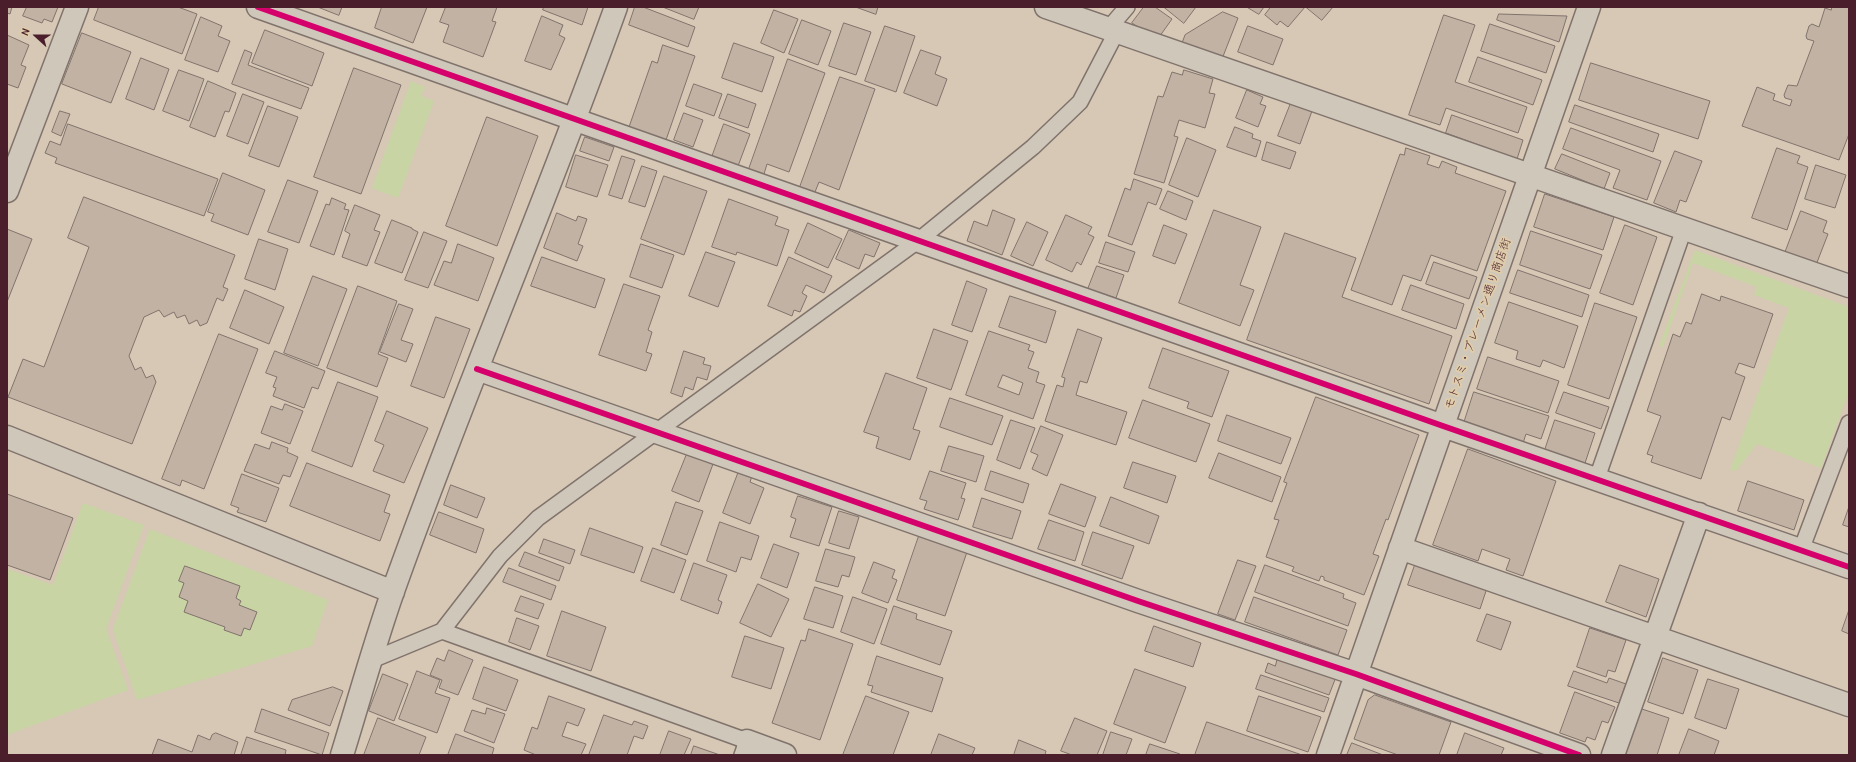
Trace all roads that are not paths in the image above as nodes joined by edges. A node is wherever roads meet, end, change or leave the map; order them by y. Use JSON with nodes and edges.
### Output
{"nodes":[{"id":1,"x":77,"y":7,"type":"edge"},
{"id":2,"x":258,"y":7,"type":"edge"},
{"id":3,"x":616,"y":7,"type":"edge"},
{"id":4,"x":1046,"y":7,"type":"edge"},
{"id":5,"x":1128,"y":7,"type":"edge"},
{"id":6,"x":1589,"y":7,"type":"edge"},
{"id":7,"x":1113,"y":30,"type":"junction"},
{"id":8,"x":576,"y":120,"type":"junction"},
{"id":9,"x":12,"y":165,"type":"edge"},
{"id":10,"x":1531,"y":175,"type":"junction"},
{"id":11,"x":7,"y":191,"type":"edge"},
{"id":12,"x":1684,"y":228,"type":"junction"},
{"id":13,"x":918,"y":240,"type":"junction"},
{"id":14,"x":1849,"y":286,"type":"edge"},
{"id":15,"x":477,"y":369,"type":"junction"},
{"id":16,"x":1849,"y":423,"type":"edge"},
{"id":17,"x":1443,"y":426,"type":"junction"},
{"id":18,"x":657,"y":433,"type":"junction"},
{"id":19,"x":7,"y":437,"type":"edge"},
{"id":20,"x":1597,"y":478,"type":"junction"},
{"id":21,"x":1699,"y":514,"type":"junction"},
{"id":22,"x":1400,"y":548,"type":"junction"},
{"id":23,"x":1801,"y":550,"type":"junction"},
{"id":24,"x":1849,"y":567,"type":"edge"},
{"id":25,"x":393,"y":592,"type":"junction"},
{"id":26,"x":442,"y":631,"type":"junction"},
{"id":27,"x":1655,"y":637,"type":"junction"},
{"id":28,"x":372,"y":660,"type":"junction"},
{"id":29,"x":1356,"y":674,"type":"junction"},
{"id":30,"x":1849,"y":705,"type":"edge"},
{"id":31,"x":745,"y":748,"type":"edge"},
{"id":32,"x":342,"y":755,"type":"edge"},
{"id":33,"x":785,"y":755,"type":"edge"},
{"id":34,"x":1328,"y":755,"type":"edge"},
{"id":35,"x":1579,"y":755,"type":"edge"},
{"id":36,"x":1613,"y":755,"type":"edge"}],
"edges":[{"from":1,"to":9,"type":"street"},
{"from":2,"to":8,"type":"street"},
{"from":3,"to":8,"type":"street"},
{"from":4,"to":7,"type":"street"},
{"from":5,"to":7,"type":"lane"},
{"from":6,"to":10,"type":"street","name":"モトスミ・ブレーメン通り商店街"},
{"from":7,"to":10,"type":"street"},
{"from":7,"to":13,"type":"lane"},
{"from":8,"to":13,"type":"street"},
{"from":8,"to":15,"type":"street"},
{"from":9,"to":11,"type":"street"},
{"from":10,"to":12,"type":"street"},
{"from":10,"to":17,"type":"street","name":"モトスミ・ブレーメン通り商店街"},
{"from":12,"to":14,"type":"street"},
{"from":12,"to":20,"type":"lane"},
{"from":13,"to":17,"type":"street"},
{"from":13,"to":18,"type":"lane"},
{"from":15,"to":18,"type":"street"},
{"from":15,"to":25,"type":"street"},
{"from":16,"to":23,"type":"lane"},
{"from":17,"to":20,"type":"street"},
{"from":17,"to":22,"type":"street","name":"モトスミ・ブレーメン通り商店街"},
{"from":18,"to":26,"type":"lane"},
{"from":18,"to":29,"type":"street"},
{"from":19,"to":25,"type":"street"},
{"from":20,"to":21,"type":"street"},
{"from":21,"to":23,"type":"street"},
{"from":21,"to":27,"type":"street"},
{"from":22,"to":27,"type":"street"},
{"from":22,"to":29,"type":"street","name":"モトスミ・ブレーメン通り商店街"},
{"from":23,"to":24,"type":"street"},
{"from":25,"to":28,"type":"street"},
{"from":26,"to":28,"type":"lane"},
{"from":26,"to":31,"type":"lane"},
{"from":27,"to":30,"type":"street"},
{"from":27,"to":36,"type":"street"},
{"from":28,"to":32,"type":"street"},
{"from":29,"to":34,"type":"street","name":"モトスミ・ブレーメン通り商店街"},
{"from":29,"to":35,"type":"street"},
{"from":31,"to":33,"type":"street"}]}
